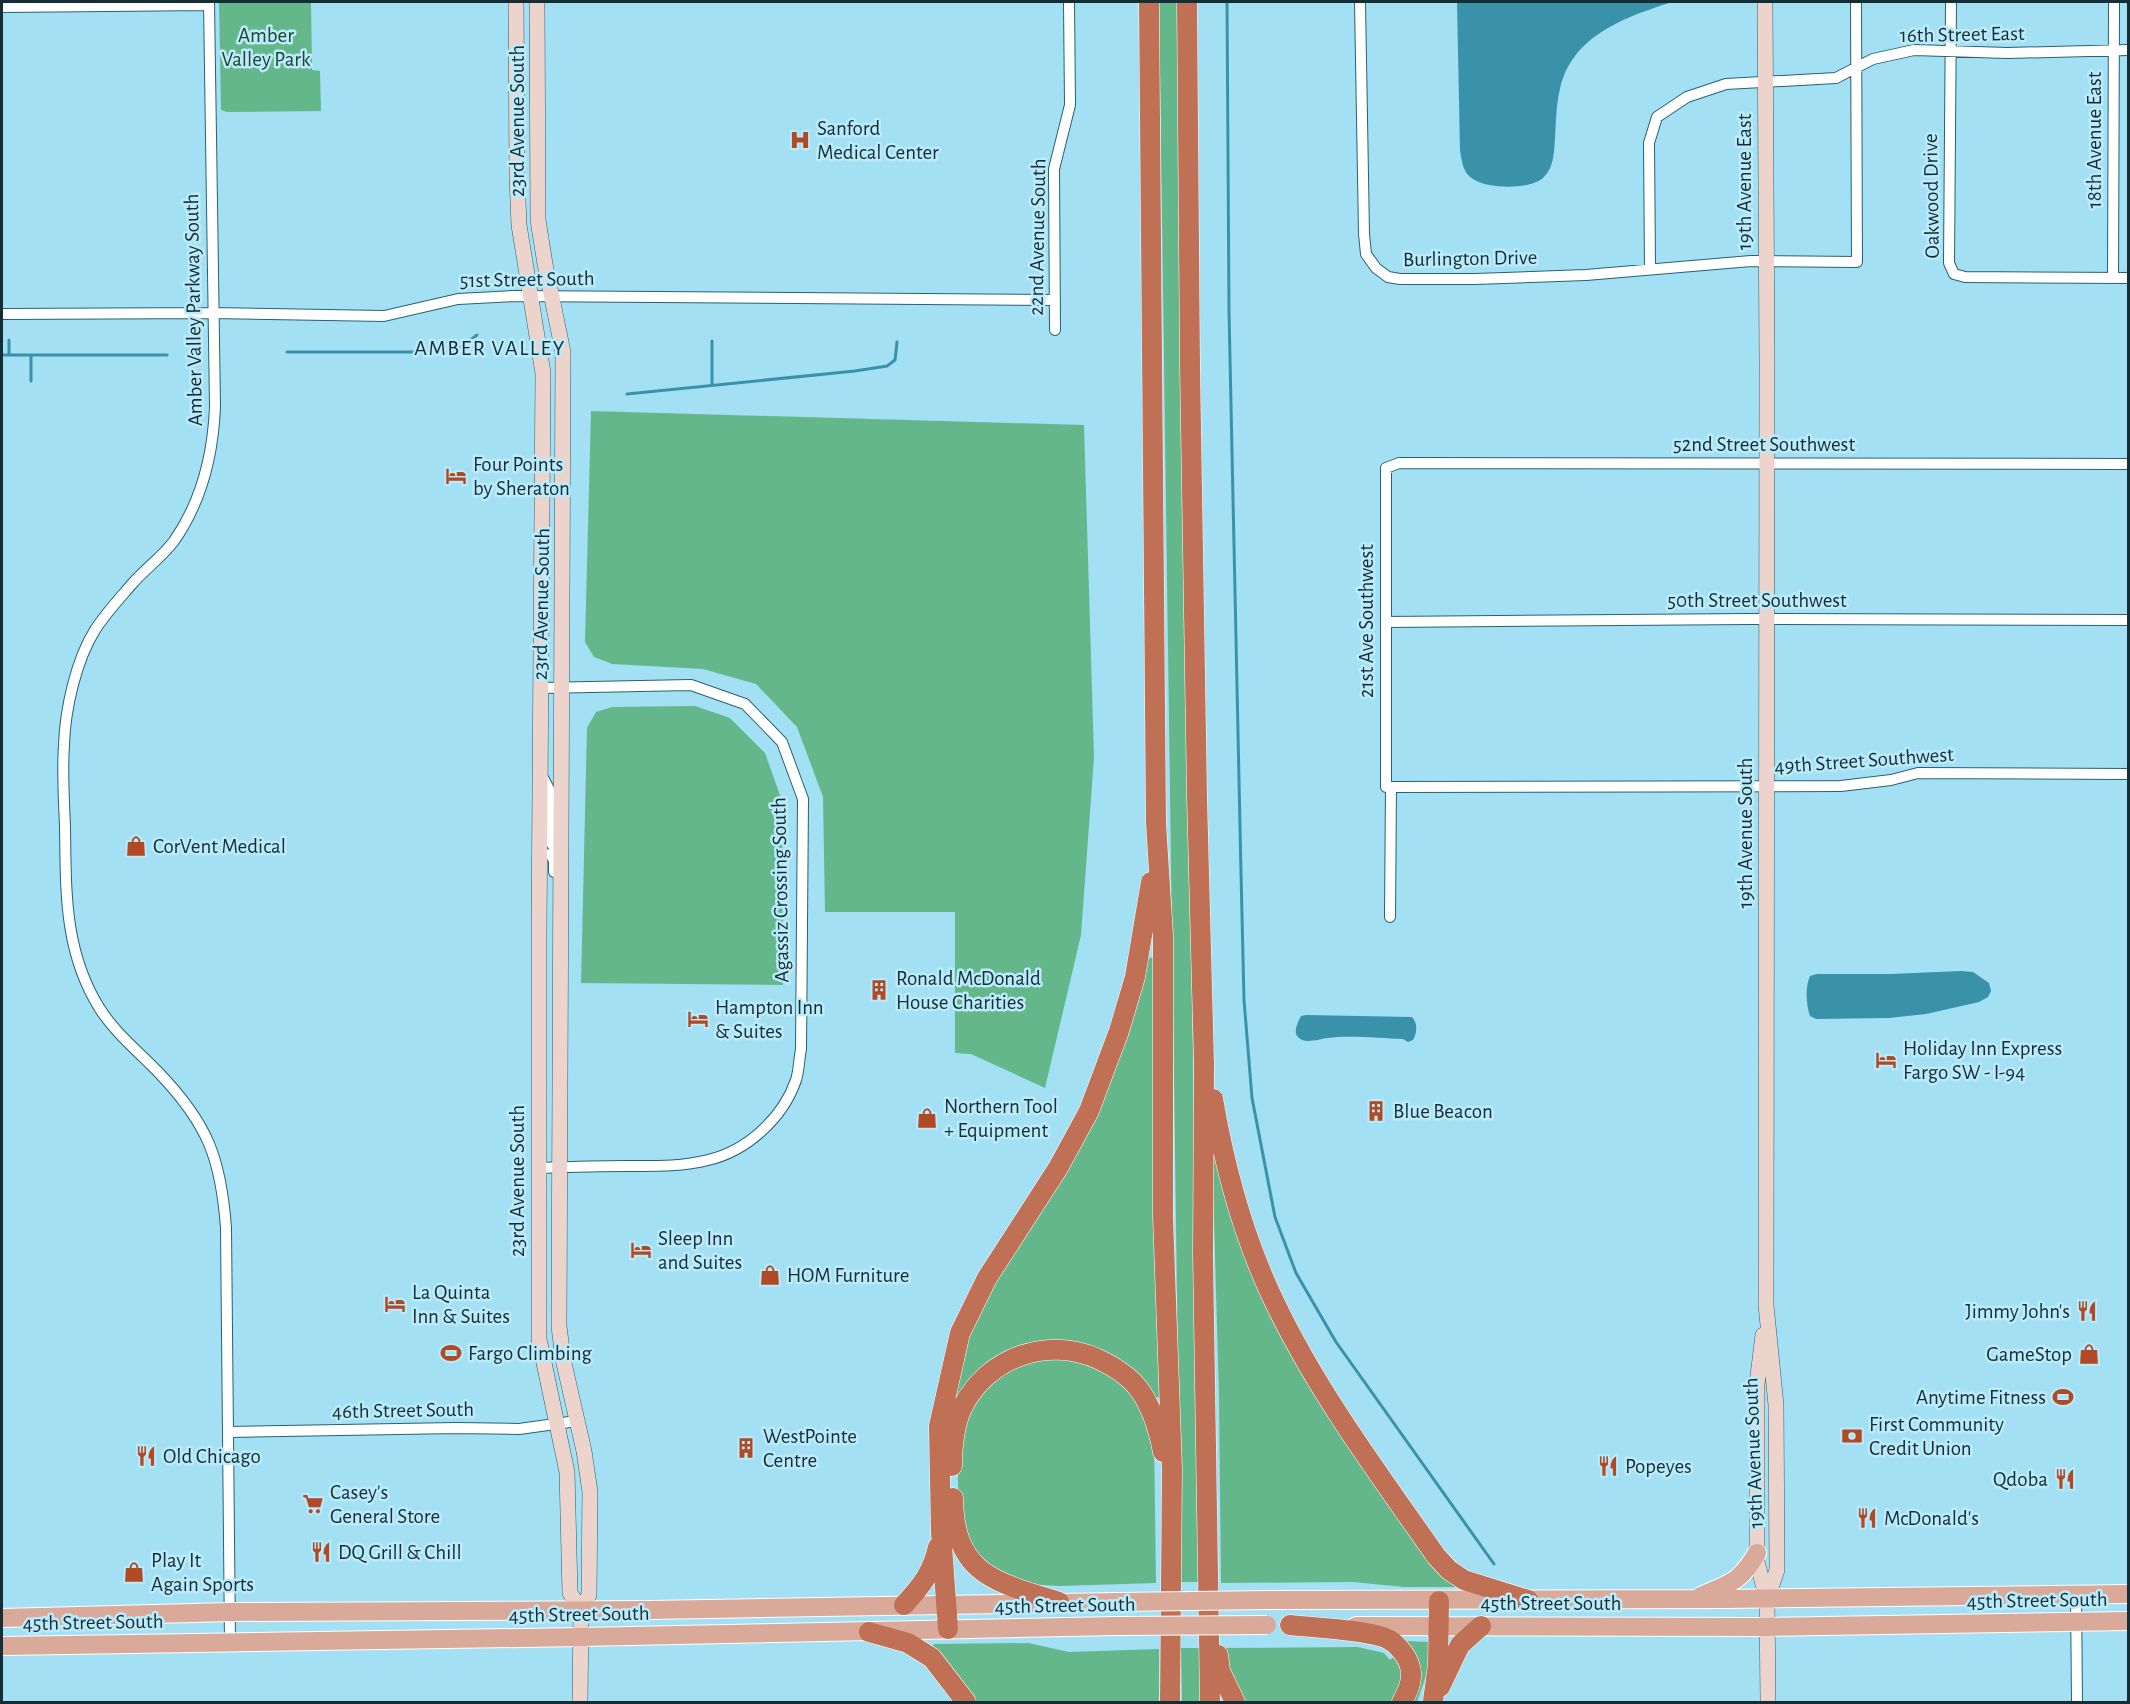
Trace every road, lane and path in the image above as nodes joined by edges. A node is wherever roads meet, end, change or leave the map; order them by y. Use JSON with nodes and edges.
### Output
{"nodes":[{"id":1,"x":516,"y":2,"type":"edge"},
{"id":2,"x":537,"y":2,"type":"edge"},
{"id":3,"x":1068,"y":2,"type":"edge"},
{"id":4,"x":1149,"y":2,"type":"edge"},
{"id":5,"x":1187,"y":2,"type":"edge"},
{"id":6,"x":1193,"y":2,"type":"edge"},
{"id":7,"x":1360,"y":2,"type":"edge"},
{"id":8,"x":1765,"y":2,"type":"edge"},
{"id":9,"x":1856,"y":2,"type":"edge"},
{"id":10,"x":1951,"y":2,"type":"edge"},
{"id":11,"x":2114,"y":2,"type":"edge"},
{"id":12,"x":209,"y":3,"type":"edge"},
{"id":13,"x":2,"y":7,"type":"edge"},
{"id":14,"x":2128,"y":50,"type":"edge"},
{"id":15,"x":1951,"y":51,"type":"junction"},
{"id":16,"x":2114,"y":51,"type":"junction"},
{"id":17,"x":1856,"y":67,"type":"junction"},
{"id":18,"x":1765,"y":82,"type":"junction"},
{"id":19,"x":1189,"y":91,"type":"junction"},
{"id":20,"x":1766,"y":262,"type":"junction"},
{"id":21,"x":1650,"y":269,"type":"junction"},
{"id":22,"x":2113,"y":278,"type":"junction"},
{"id":23,"x":2128,"y":278,"type":"edge"},
{"id":24,"x":531,"y":296,"type":"junction"},
{"id":25,"x":553,"y":297,"type":"junction"},
{"id":26,"x":1055,"y":300,"type":"junction"},
{"id":27,"x":213,"y":313,"type":"junction"},
{"id":28,"x":2,"y":314,"type":"edge"},
{"id":29,"x":1055,"y":330,"type":"dead end"},
{"id":30,"x":1767,"y":362,"type":"joint"},
{"id":31,"x":1399,"y":463,"type":"joint"},
{"id":32,"x":1767,"y":464,"type":"junction"},
{"id":33,"x":2128,"y":464,"type":"edge"},
{"id":34,"x":1767,"y":619,"type":"junction"},
{"id":35,"x":2128,"y":620,"type":"edge"},
{"id":36,"x":1386,"y":622,"type":"junction"},
{"id":37,"x":560,"y":687,"type":"junction"},
{"id":38,"x":540,"y":688,"type":"junction"},
{"id":39,"x":540,"y":772,"type":"junction"},
{"id":40,"x":2128,"y":774,"type":"edge"},
{"id":41,"x":1388,"y":787,"type":"junction"},
{"id":42,"x":1766,"y":787,"type":"junction"},
{"id":43,"x":1156,"y":823,"type":"junction"},
{"id":44,"x":560,"y":849,"type":"junction"},
{"id":45,"x":539,"y":854,"type":"junction"},
{"id":46,"x":560,"y":916,"type":"junction"},
{"id":47,"x":1390,"y":917,"type":"dead end"},
{"id":48,"x":1204,"y":1047,"type":"junction"},
{"id":49,"x":560,"y":1167,"type":"junction"},
{"id":50,"x":539,"y":1168,"type":"junction"},
{"id":51,"x":1766,"y":1305,"type":"junction"},
{"id":52,"x":577,"y":1421,"type":"junction"},
{"id":53,"x":556,"y":1424,"type":"junction"},
{"id":54,"x":229,"y":1432,"type":"junction"},
{"id":55,"x":1172,"y":1502,"type":"junction"},
{"id":56,"x":941,"y":1532,"type":"junction"},
{"id":57,"x":1757,"y":1552,"type":"junction"},
{"id":58,"x":1208,"y":1563,"type":"junction"},
{"id":59,"x":2128,"y":1594,"type":"edge"},
{"id":60,"x":2076,"y":1595,"type":"junction"},
{"id":61,"x":1694,"y":1599,"type":"junction"},
{"id":62,"x":1767,"y":1599,"type":"junction"},
{"id":63,"x":1528,"y":1600,"type":"junction"},
{"id":64,"x":1439,"y":1601,"type":"junction"},
{"id":65,"x":1059,"y":1602,"type":"junction"},
{"id":66,"x":946,"y":1604,"type":"junction"},
{"id":67,"x":904,"y":1605,"type":"junction"},
{"id":68,"x":581,"y":1610,"type":"junction"},
{"id":69,"x":230,"y":1612,"type":"junction"},
{"id":70,"x":2,"y":1618,"type":"edge"},
{"id":71,"x":2076,"y":1621,"type":"junction"},
{"id":72,"x":2128,"y":1621,"type":"edge"},
{"id":73,"x":1290,"y":1625,"type":"junction"},
{"id":74,"x":1439,"y":1626,"type":"junction"},
{"id":75,"x":1481,"y":1626,"type":"junction"},
{"id":76,"x":1767,"y":1627,"type":"junction"},
{"id":77,"x":948,"y":1629,"type":"junction"},
{"id":78,"x":868,"y":1632,"type":"junction"},
{"id":79,"x":581,"y":1637,"type":"junction"},
{"id":80,"x":230,"y":1642,"type":"junction"},
{"id":81,"x":2,"y":1646,"type":"edge"},
{"id":82,"x":580,"y":1702,"type":"edge"},
{"id":83,"x":966,"y":1702,"type":"edge"},
{"id":84,"x":1170,"y":1702,"type":"edge"},
{"id":85,"x":1210,"y":1702,"type":"edge"},
{"id":86,"x":1235,"y":1702,"type":"edge"},
{"id":87,"x":1402,"y":1702,"type":"edge"},
{"id":88,"x":1432,"y":1702,"type":"edge"},
{"id":89,"x":1768,"y":1702,"type":"edge"},
{"id":90,"x":2076,"y":1702,"type":"edge"}],
"edges":[{"from":1,"to":24,"type":"street","name":"23rd Avenue South"},
{"from":2,"to":25,"type":"street","name":"23rd Avenue South"},
{"from":3,"to":26,"type":"street","name":"22nd Avenue South"},
{"from":4,"to":43,"type":"highway"},
{"from":5,"to":19,"type":"highway"},
{"from":6,"to":19,"type":"highway"},
{"from":7,"to":21,"type":"street","name":"Burlington Drive"},
{"from":8,"to":18,"type":"street","name":"19th Avenue East"},
{"from":9,"to":17,"type":"street"},
{"from":10,"to":15,"type":"street"},
{"from":11,"to":16,"type":"street","name":"18th Avenue East"},
{"from":12,"to":13,"type":"street"},
{"from":12,"to":27,"type":"street","name":"Amber Valley Parkway South"},
{"from":14,"to":16,"type":"street","name":"16th Street East"},
{"from":15,"to":16,"type":"street","name":"16th Street East"},
{"from":15,"to":17,"type":"street","name":"16th Street East"},
{"from":15,"to":22,"type":"street","name":"Oakwood Drive"},
{"from":16,"to":22,"type":"street","name":"18th Avenue East"},
{"from":17,"to":18,"type":"street","name":"16th Street East"},
{"from":17,"to":20,"type":"street"},
{"from":18,"to":20,"type":"street","name":"19th Avenue East"},
{"from":18,"to":21,"type":"street","name":"16th Street East"},
{"from":19,"to":48,"type":"highway"},
{"from":20,"to":21,"type":"street","name":"Burlington Drive"},
{"from":20,"to":30,"type":"street","name":"19th Avenue East"},
{"from":22,"to":23,"type":"street","name":"Oakwood Drive"},
{"from":24,"to":25,"type":"street","name":"51st Street South"},
{"from":24,"to":27,"type":"street","name":"51st Street South"},
{"from":24,"to":38,"type":"street","name":"23rd Avenue South"},
{"from":25,"to":26,"type":"street","name":"51st Street South"},
{"from":25,"to":37,"type":"street","name":"23rd Avenue South"},
{"from":26,"to":29,"type":"street","name":"22nd Avenue South"},
{"from":27,"to":28,"type":"street","name":"51st Street South"},
{"from":27,"to":54,"type":"street","name":"Amber Valley Parkway South"},
{"from":30,"to":32,"type":"street","name":"19th Avenue South"},
{"from":31,"to":32,"type":"street","name":"52nd Street Southwest"},
{"from":31,"to":36,"type":"street","name":"21st Ave Southwest"},
{"from":32,"to":33,"type":"street","name":"52nd Street Southwest"},
{"from":32,"to":34,"type":"street","name":"19th Avenue South"},
{"from":34,"to":35,"type":"street","name":"50th Street Southwest"},
{"from":34,"to":36,"type":"street","name":"50th Street Southwest"},
{"from":34,"to":42,"type":"street","name":"19th Avenue South"},
{"from":36,"to":41,"type":"street","name":"21st Ave Southwest"},
{"from":37,"to":38,"type":"street","name":"Agassiz Crossing South"},
{"from":37,"to":44,"type":"street","name":"23rd Avenue South"},
{"from":37,"to":49,"type":"street","name":"Agassiz Crossing South"},
{"from":38,"to":39,"type":"street","name":"23rd Avenue South"},
{"from":39,"to":44,"type":"street","name":"23rd Avenue South"},
{"from":39,"to":45,"type":"street","name":"23rd Avenue South"},
{"from":40,"to":42,"type":"street","name":"49th Street Southwest"},
{"from":41,"to":42,"type":"street","name":"49th Street Southwest"},
{"from":41,"to":47,"type":"street","name":"21st Ave Southwest"},
{"from":42,"to":51,"type":"street","name":"19th Avenue South"},
{"from":43,"to":55,"type":"highway"},
{"from":43,"to":56,"type":"highway"},
{"from":44,"to":46,"type":"street","name":"23rd Avenue South"},
{"from":45,"to":46,"type":"street","name":"23rd Avenue South"},
{"from":45,"to":50,"type":"street","name":"23rd Avenue South"},
{"from":46,"to":49,"type":"street","name":"23rd Avenue South"},
{"from":48,"to":58,"type":"highway"},
{"from":48,"to":63,"type":"highway"},
{"from":49,"to":50,"type":"street","name":"Agassiz Crossing South"},
{"from":49,"to":52,"type":"street","name":"23rd Avenue South"},
{"from":50,"to":53,"type":"street","name":"23rd Avenue South"},
{"from":51,"to":57,"type":"street","name":"19th Avenue South"},
{"from":51,"to":62,"type":"street","name":"19th Avenue South"},
{"from":52,"to":53,"type":"street","name":"46th Street South"},
{"from":52,"to":68,"type":"street","name":"23rd Avenue South"},
{"from":53,"to":54,"type":"street","name":"46th Street South"},
{"from":53,"to":68,"type":"street","name":"23rd Avenue South"},
{"from":54,"to":69,"type":"street","name":"Amber Valley Parkway South"},
{"from":55,"to":65,"type":"highway"},
{"from":55,"to":84,"type":"highway"},
{"from":56,"to":66,"type":"highway"},
{"from":56,"to":67,"type":"highway"},
{"from":57,"to":61,"type":"main road"},
{"from":57,"to":62,"type":"street","name":"19th Avenue South"},
{"from":58,"to":85,"type":"highway"},
{"from":58,"to":86,"type":"highway"},
{"from":59,"to":60,"type":"main road","name":"45th Street South"},
{"from":60,"to":62,"type":"main road","name":"45th Street South"},
{"from":60,"to":71,"type":"street"},
{"from":61,"to":62,"type":"main road","name":"45th Street South"},
{"from":61,"to":63,"type":"main road","name":"45th Street South"},
{"from":62,"to":76,"type":"street","name":"19th Avenue South"},
{"from":63,"to":64,"type":"main road","name":"45th Street South"},
{"from":64,"to":65,"type":"main road","name":"45th Street South","bridge":true},
{"from":64,"to":74,"type":"highway"},
{"from":65,"to":66,"type":"main road","name":"45th Street South"},
{"from":66,"to":67,"type":"main road","name":"45th Street South"},
{"from":66,"to":77,"type":"highway"},
{"from":67,"to":68,"type":"main road","name":"45th Street South"},
{"from":68,"to":69,"type":"main road","name":"45th Street South"},
{"from":68,"to":79,"type":"street","name":"23rd Avenue South"},
{"from":69,"to":70,"type":"main road","name":"45th Street South"},
{"from":69,"to":80,"type":"street","name":"Amber Valley Parkway South"},
{"from":71,"to":72,"type":"main road","name":"45th Street South"},
{"from":71,"to":76,"type":"main road","name":"45th Street South"},
{"from":71,"to":90,"type":"street"},
{"from":73,"to":74,"type":"main road","name":"45th Street South"},
{"from":73,"to":77,"type":"main road","name":"45th Street South","bridge":true},
{"from":73,"to":87,"type":"highway"},
{"from":74,"to":75,"type":"main road","name":"45th Street South"},
{"from":74,"to":88,"type":"highway"},
{"from":75,"to":76,"type":"main road","name":"45th Street South"},
{"from":75,"to":88,"type":"highway"},
{"from":76,"to":89,"type":"street","name":"19th Avenue South"},
{"from":77,"to":78,"type":"main road","name":"45th Street South"},
{"from":78,"to":79,"type":"main road","name":"45th Street South"},
{"from":78,"to":83,"type":"highway"},
{"from":79,"to":80,"type":"main road","name":"45th Street South"},
{"from":79,"to":82,"type":"street","name":"23rd Avenue South"},
{"from":80,"to":81,"type":"main road","name":"45th Street South"}]}
